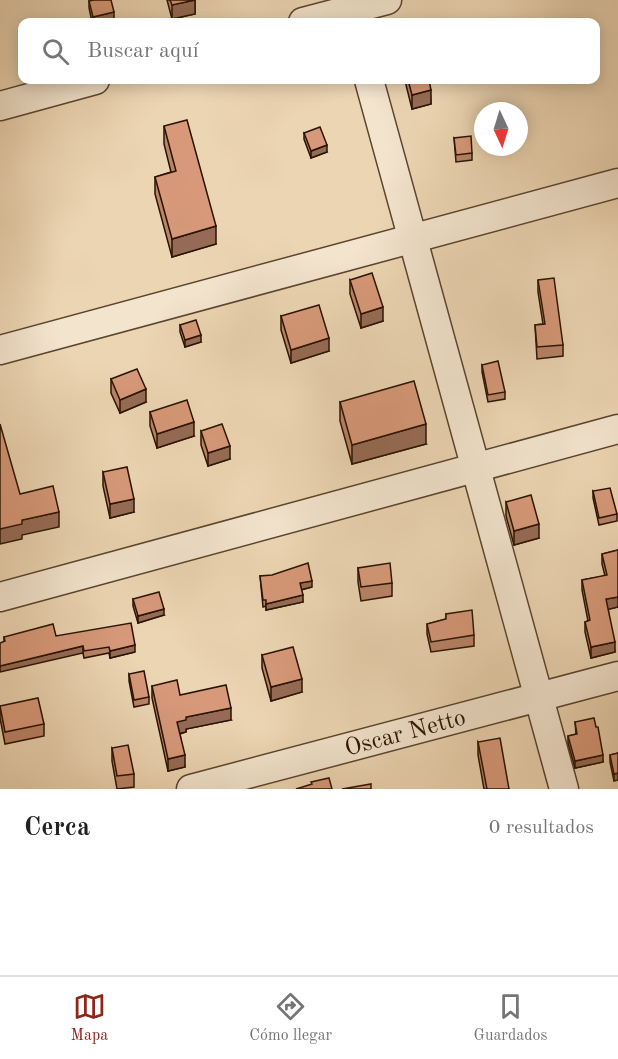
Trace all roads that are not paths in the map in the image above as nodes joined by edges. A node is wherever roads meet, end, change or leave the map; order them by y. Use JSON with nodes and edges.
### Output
{"nodes":[{"id":1,"x":387,"y":0,"type":"edge"},
{"id":2,"x":349,"y":11,"type":"edge"},
{"id":3,"x":320,"y":18,"type":"edge"},
{"id":4,"x":80,"y":84,"type":"edge"},
{"id":5,"x":370,"y":84,"type":"edge"},
{"id":6,"x":0,"y":106,"type":"edge"},
{"id":7,"x":618,"y":183,"type":"edge"},
{"id":8,"x":414,"y":238,"type":"junction"},
{"id":9,"x":0,"y":350,"type":"edge"},
{"id":10,"x":618,"y":429,"type":"edge"},
{"id":11,"x":475,"y":468,"type":"junction"},
{"id":12,"x":0,"y":597,"type":"edge"},
{"id":13,"x":618,"y":676,"type":"edge"},
{"id":14,"x":537,"y":697,"type":"junction"},
{"id":15,"x":191,"y":789,"type":"edge"},
{"id":16,"x":564,"y":789,"type":"edge"}],
"edges":[{"from":1,"to":2,"type":"street"},
{"from":2,"to":3,"type":"street"},
{"from":4,"to":6,"type":"street"},
{"from":5,"to":8,"type":"street"},
{"from":7,"to":8,"type":"street"},
{"from":8,"to":9,"type":"street"},
{"from":8,"to":11,"type":"street"},
{"from":10,"to":11,"type":"street"},
{"from":11,"to":12,"type":"street"},
{"from":11,"to":14,"type":"street"},
{"from":13,"to":14,"type":"street","name":"Oscar Netto"},
{"from":14,"to":15,"type":"street","name":"Oscar Netto"},
{"from":14,"to":16,"type":"street"}]}
